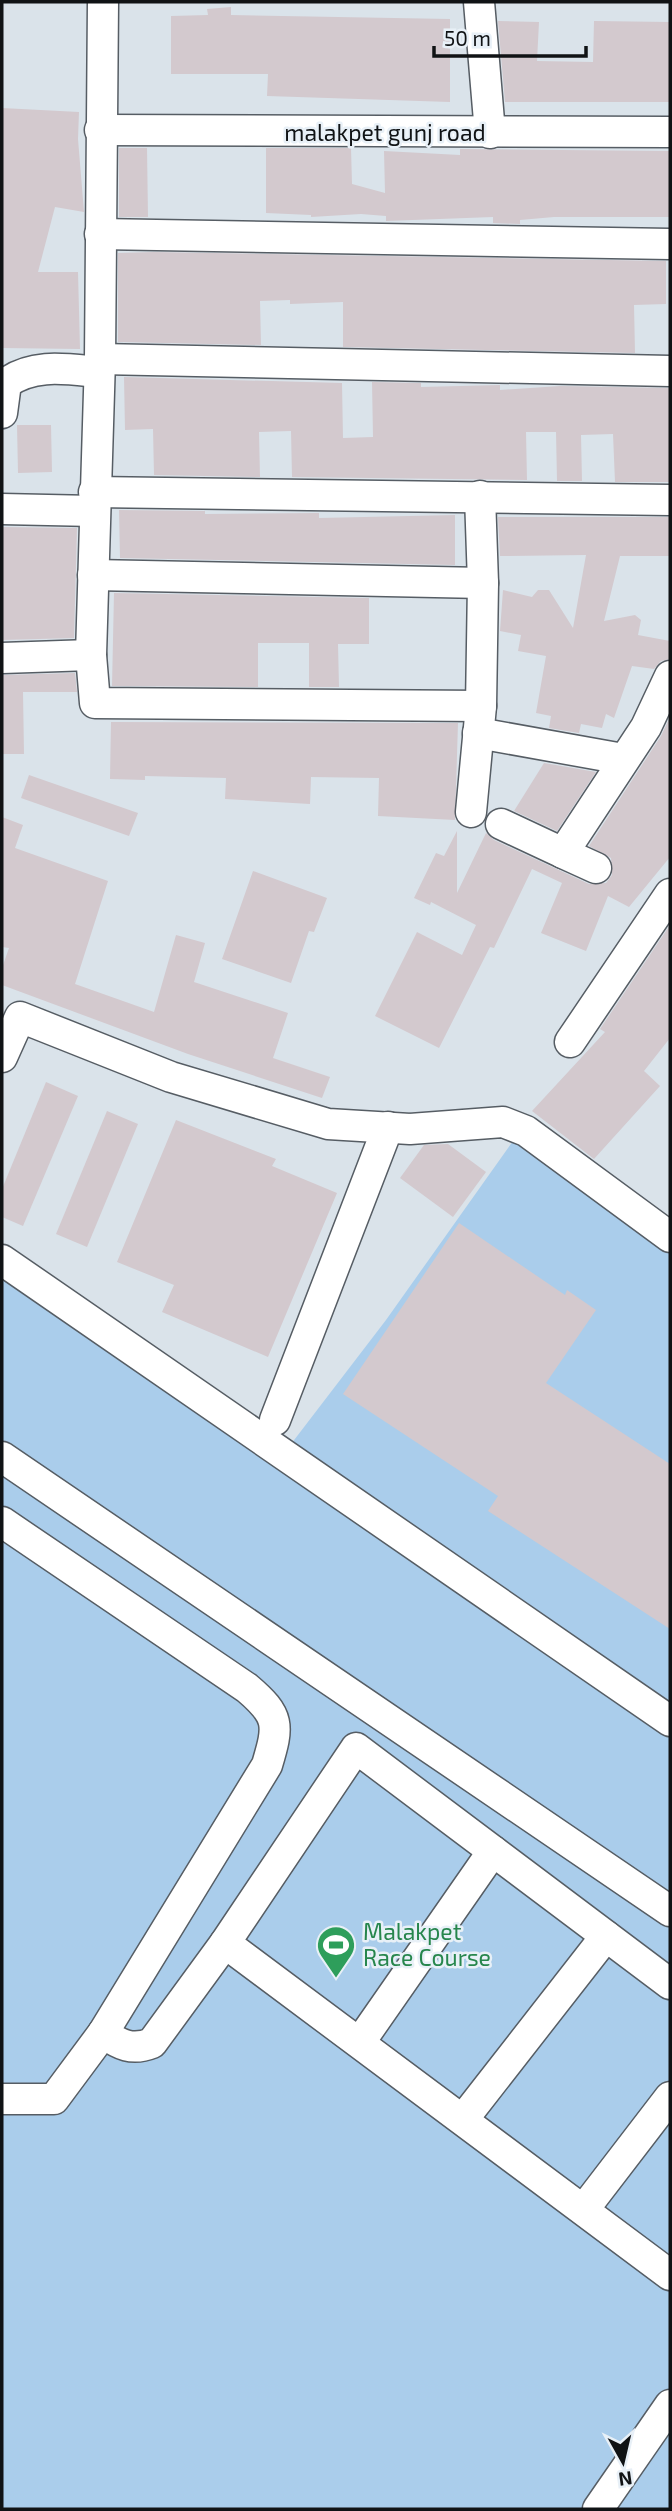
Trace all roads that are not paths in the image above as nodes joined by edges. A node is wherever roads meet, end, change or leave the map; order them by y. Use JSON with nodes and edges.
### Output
{"nodes":[{"id":1,"x":103,"y":2,"type":"edge"},
{"id":2,"x":479,"y":2,"type":"edge"},
{"id":3,"x":100,"y":130,"type":"junction"},
{"id":4,"x":670,"y":132,"type":"edge"},
{"id":5,"x":491,"y":134,"type":"junction"},
{"id":6,"x":100,"y":234,"type":"junction"},
{"id":7,"x":670,"y":244,"type":"edge"},
{"id":8,"x":99,"y":366,"type":"junction"},
{"id":9,"x":670,"y":371,"type":"edge"},
{"id":10,"x":2,"y":414,"type":"edge"},
{"id":11,"x":480,"y":496,"type":"junction"},
{"id":12,"x":670,"y":500,"type":"edge"},
{"id":13,"x":94,"y":501,"type":"junction"},
{"id":14,"x":2,"y":509,"type":"edge"},
{"id":15,"x":93,"y":575,"type":"junction"},
{"id":16,"x":483,"y":583,"type":"junction"},
{"id":17,"x":91,"y":655,"type":"junction"},
{"id":18,"x":2,"y":658,"type":"edge"},
{"id":19,"x":670,"y":676,"type":"edge"},
{"id":20,"x":480,"y":719,"type":"junction"},
{"id":21,"x":623,"y":759,"type":"junction"},
{"id":22,"x":471,"y":812,"type":"dead end"},
{"id":23,"x":501,"y":824,"type":"dead end"},
{"id":24,"x":563,"y":853,"type":"junction"},
{"id":25,"x":596,"y":868,"type":"dead end"},
{"id":26,"x":670,"y":894,"type":"edge"},
{"id":27,"x":11,"y":1012,"type":"edge"},
{"id":28,"x":570,"y":1042,"type":"dead end"},
{"id":29,"x":2,"y":1057,"type":"edge"},
{"id":30,"x":388,"y":1127,"type":"junction"},
{"id":31,"x":670,"y":1237,"type":"edge"},
{"id":32,"x":2,"y":1260,"type":"edge"},
{"id":33,"x":275,"y":1420,"type":"dead end"},
{"id":34,"x":2,"y":1457,"type":"edge"},
{"id":35,"x":2,"y":1522,"type":"edge"},
{"id":36,"x":670,"y":1721,"type":"edge"},
{"id":37,"x":493,"y":1852,"type":"junction"},
{"id":38,"x":670,"y":1911,"type":"edge"},
{"id":39,"x":606,"y":1936,"type":"junction"},
{"id":40,"x":225,"y":1943,"type":"junction"},
{"id":41,"x":670,"y":1984,"type":"edge"},
{"id":42,"x":103,"y":2033,"type":"junction"},
{"id":43,"x":360,"y":2042,"type":"junction"},
{"id":44,"x":670,"y":2097,"type":"edge"},
{"id":45,"x":2,"y":2099,"type":"edge"},
{"id":46,"x":464,"y":2118,"type":"junction"},
{"id":47,"x":584,"y":2209,"type":"junction"},
{"id":48,"x":670,"y":2275,"type":"edge"},
{"id":49,"x":670,"y":2405,"type":"edge"},
{"id":50,"x":598,"y":2509,"type":"edge"}],
"edges":[{"from":1,"to":3,"type":"street"},
{"from":2,"to":5,"type":"street"},
{"from":3,"to":5,"type":"street","name":"malakpet gunj road"},
{"from":3,"to":6,"type":"street"},
{"from":4,"to":5,"type":"street","name":"malakpet gunj road"},
{"from":6,"to":7,"type":"street"},
{"from":6,"to":8,"type":"street"},
{"from":8,"to":9,"type":"street"},
{"from":8,"to":10,"type":"street"},
{"from":8,"to":13,"type":"street"},
{"from":11,"to":12,"type":"street"},
{"from":11,"to":13,"type":"street"},
{"from":11,"to":16,"type":"street"},
{"from":13,"to":14,"type":"street"},
{"from":13,"to":15,"type":"street"},
{"from":15,"to":16,"type":"street"},
{"from":15,"to":17,"type":"street"},
{"from":16,"to":20,"type":"street"},
{"from":17,"to":18,"type":"street"},
{"from":17,"to":20,"type":"street"},
{"from":19,"to":21,"type":"street"},
{"from":20,"to":21,"type":"street"},
{"from":20,"to":22,"type":"street"},
{"from":21,"to":24,"type":"street"},
{"from":23,"to":24,"type":"street"},
{"from":24,"to":25,"type":"street"},
{"from":26,"to":28,"type":"street"},
{"from":27,"to":29,"type":"street"},
{"from":27,"to":30,"type":"street"},
{"from":30,"to":31,"type":"street"},
{"from":30,"to":33,"type":"street"},
{"from":32,"to":36,"type":"street"},
{"from":34,"to":38,"type":"street"},
{"from":35,"to":42,"type":"street"},
{"from":37,"to":39,"type":"street"},
{"from":37,"to":40,"type":"street"},
{"from":37,"to":43,"type":"street"},
{"from":39,"to":41,"type":"street"},
{"from":39,"to":46,"type":"street"},
{"from":40,"to":42,"type":"street"},
{"from":40,"to":43,"type":"street"},
{"from":42,"to":45,"type":"street"},
{"from":43,"to":46,"type":"street"},
{"from":44,"to":47,"type":"street"},
{"from":46,"to":47,"type":"street"},
{"from":47,"to":48,"type":"street"},
{"from":49,"to":50,"type":"street"}]}
